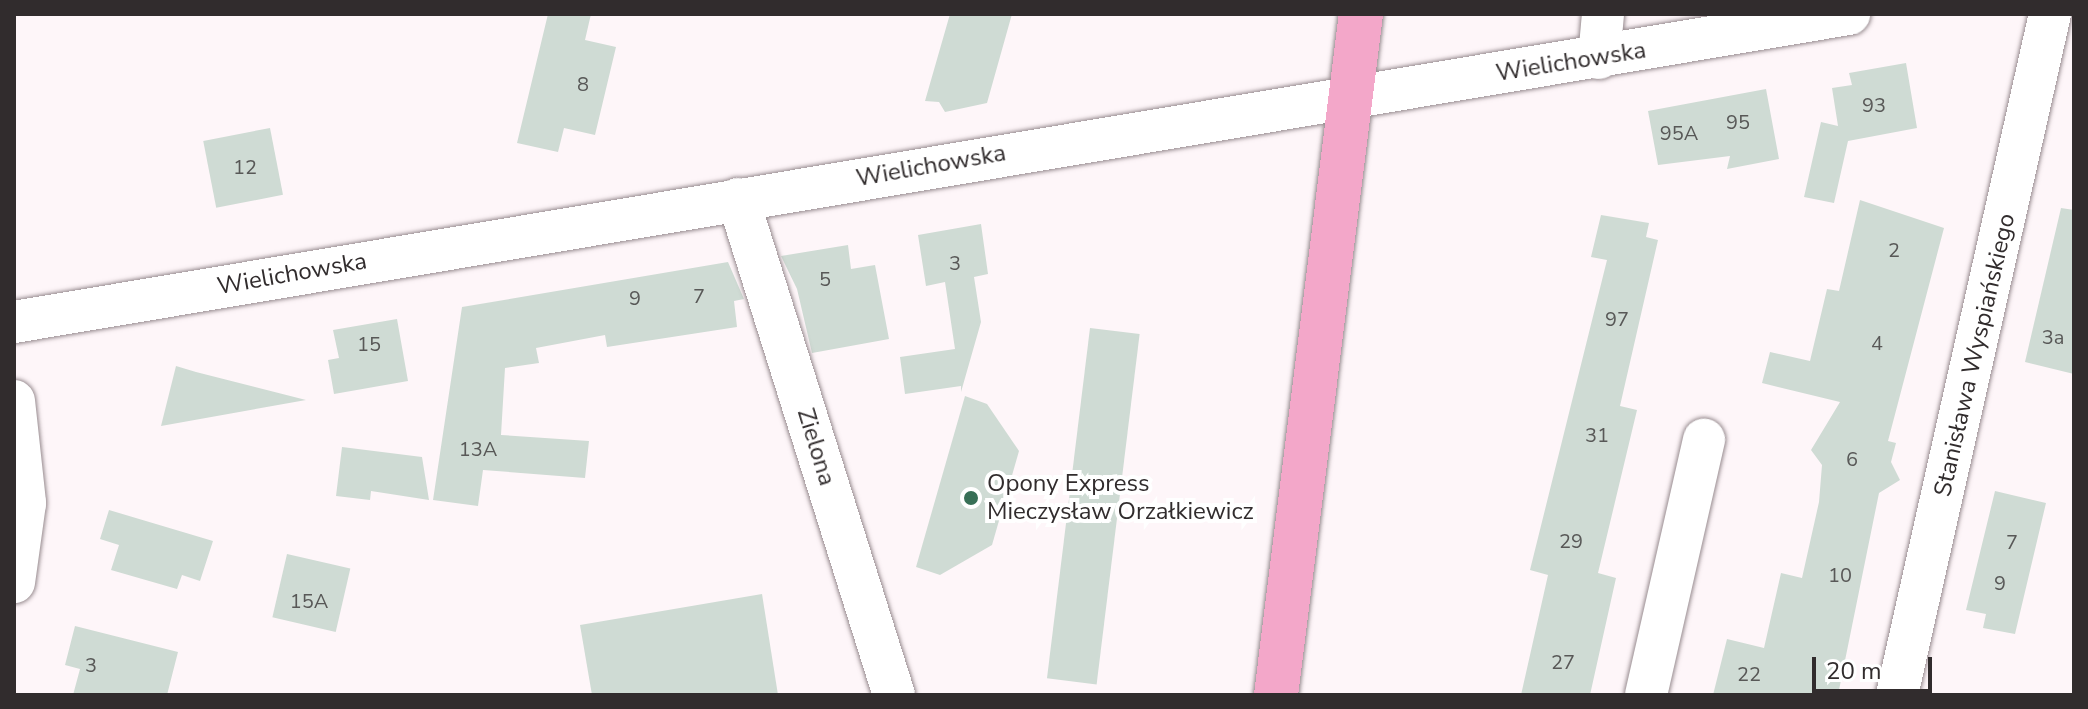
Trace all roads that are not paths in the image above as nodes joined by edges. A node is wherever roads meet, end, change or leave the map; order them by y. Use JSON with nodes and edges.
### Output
{"nodes":[{"id":1,"x":1361,"y":14,"type":"edge"},
{"id":2,"x":1603,"y":14,"type":"edge"},
{"id":3,"x":1849,"y":14,"type":"edge"},
{"id":4,"x":2050,"y":14,"type":"edge"},
{"id":5,"x":1599,"y":58,"type":"junction"},
{"id":6,"x":1351,"y":100,"type":"junction"},
{"id":7,"x":738,"y":199,"type":"junction"},
{"id":8,"x":14,"y":322,"type":"edge"},
{"id":9,"x":14,"y":401,"type":"edge"},
{"id":10,"x":1704,"y":439,"type":"dead end"},
{"id":11,"x":14,"y":582,"type":"edge"},
{"id":12,"x":894,"y":695,"type":"edge"},
{"id":13,"x":1276,"y":695,"type":"edge"},
{"id":14,"x":1646,"y":695,"type":"edge"},
{"id":15,"x":1897,"y":695,"type":"edge"}],
"edges":[{"from":1,"to":6,"type":"main road"},
{"from":2,"to":5,"type":"street"},
{"from":3,"to":5,"type":"street","name":"Wielichowska"},
{"from":4,"to":15,"type":"street","name":"Stanisława Wyspiańskiego"},
{"from":5,"to":6,"type":"street","name":"Wielichowska"},
{"from":6,"to":7,"type":"street","name":"Wielichowska"},
{"from":6,"to":13,"type":"main road"},
{"from":7,"to":8,"type":"street","name":"Wielichowska"},
{"from":7,"to":12,"type":"street","name":"Zielona"},
{"from":9,"to":11,"type":"street"},
{"from":10,"to":14,"type":"street"}]}
